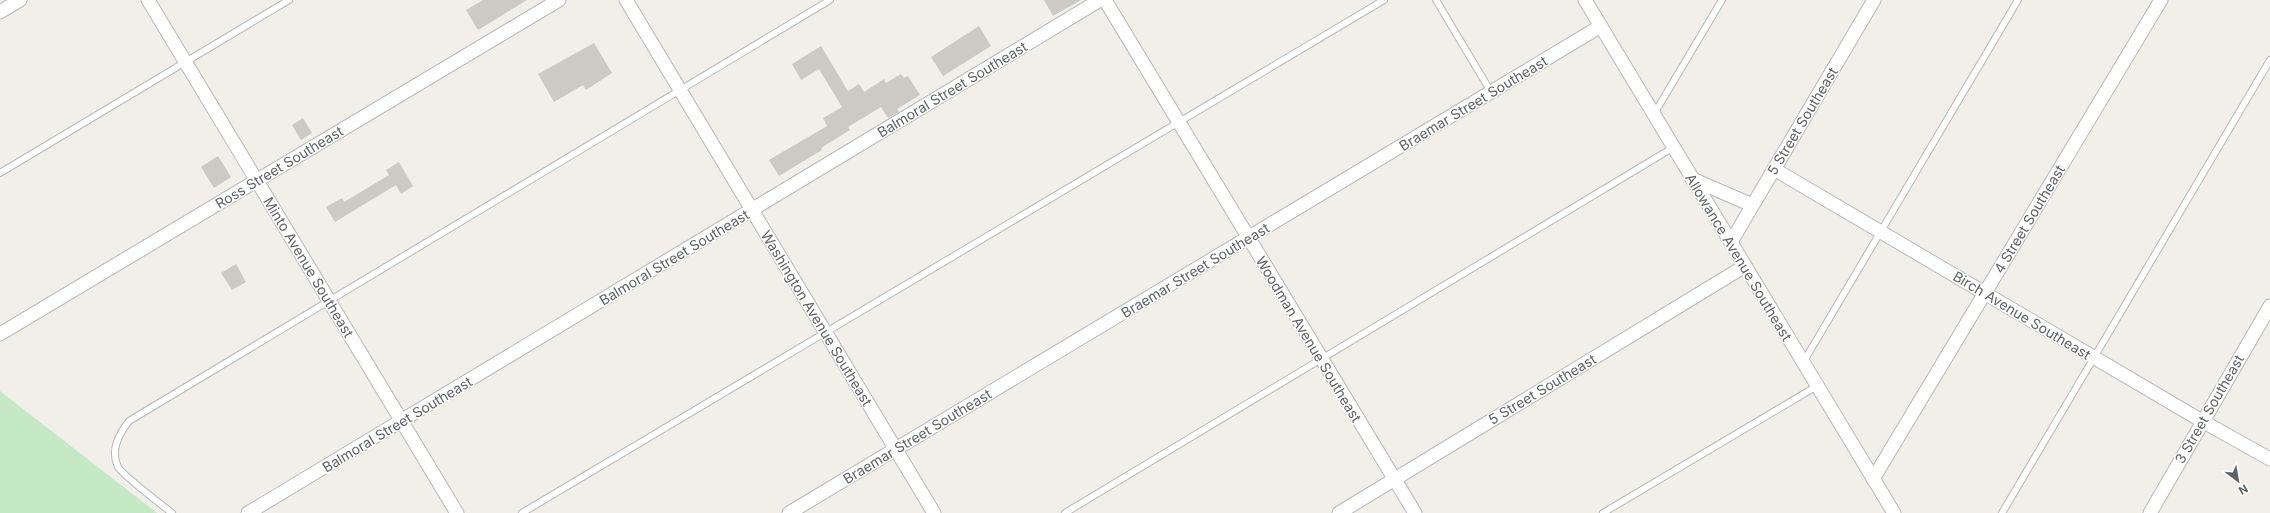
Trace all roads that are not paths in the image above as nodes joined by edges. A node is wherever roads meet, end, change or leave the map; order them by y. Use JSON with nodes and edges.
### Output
{"nodes":[{"id":1,"x":20,"y":0,"type":"edge"},
{"id":2,"x":148,"y":0,"type":"edge"},
{"id":3,"x":289,"y":0,"type":"edge"},
{"id":4,"x":559,"y":0,"type":"edge"},
{"id":5,"x":626,"y":0,"type":"edge"},
{"id":6,"x":830,"y":0,"type":"edge"},
{"id":7,"x":1100,"y":0,"type":"edge"},
{"id":8,"x":1105,"y":0,"type":"edge"},
{"id":9,"x":1384,"y":0,"type":"edge"},
{"id":10,"x":1436,"y":0,"type":"edge"},
{"id":11,"x":1585,"y":0,"type":"edge"},
{"id":12,"x":1722,"y":0,"type":"edge"},
{"id":13,"x":1874,"y":0,"type":"edge"},
{"id":14,"x":2018,"y":0,"type":"edge"},
{"id":15,"x":2161,"y":0,"type":"edge"},
{"id":16,"x":0,"y":12,"type":"edge"},
{"id":17,"x":1601,"y":26,"type":"junction"},
{"id":18,"x":2270,"y":60,"type":"edge"},
{"id":19,"x":185,"y":62,"type":"junction"},
{"id":20,"x":680,"y":90,"type":"junction"},
{"id":21,"x":1491,"y":92,"type":"junction"},
{"id":22,"x":1654,"y":114,"type":"junction"},
{"id":23,"x":1178,"y":122,"type":"junction"},
{"id":24,"x":1674,"y":147,"type":"junction"},
{"id":25,"x":1774,"y":169,"type":"junction"},
{"id":26,"x":0,"y":174,"type":"edge"},
{"id":27,"x":1692,"y":179,"type":"junction"},
{"id":28,"x":257,"y":180,"type":"junction"},
{"id":29,"x":1752,"y":206,"type":"junction"},
{"id":30,"x":752,"y":210,"type":"junction"},
{"id":31,"x":1881,"y":232,"type":"junction"},
{"id":32,"x":1248,"y":238,"type":"junction"},
{"id":33,"x":1730,"y":242,"type":"junction"},
{"id":34,"x":1745,"y":266,"type":"junction"},
{"id":35,"x":1985,"y":293,"type":"junction"},
{"id":36,"x":329,"y":301,"type":"junction"},
{"id":37,"x":2270,"y":306,"type":"edge"},
{"id":38,"x":826,"y":332,"type":"junction"},
{"id":39,"x":0,"y":334,"type":"edge"},
{"id":40,"x":2094,"y":357,"type":"junction"},
{"id":41,"x":1322,"y":359,"type":"junction"},
{"id":42,"x":1803,"y":362,"type":"junction"},
{"id":43,"x":1817,"y":386,"type":"junction"},
{"id":44,"x":402,"y":421,"type":"junction"},
{"id":45,"x":2202,"y":421,"type":"junction"},
{"id":46,"x":896,"y":449,"type":"junction"},
{"id":47,"x":2270,"y":459,"type":"edge"},
{"id":48,"x":1394,"y":479,"type":"junction"},
{"id":49,"x":1873,"y":479,"type":"junction"},
{"id":50,"x":1888,"y":511,"type":"edge"},
{"id":51,"x":172,"y":513,"type":"edge"},
{"id":52,"x":248,"y":513,"type":"edge"},
{"id":53,"x":457,"y":513,"type":"edge"},
{"id":54,"x":522,"y":513,"type":"edge"},
{"id":55,"x":789,"y":513,"type":"edge"},
{"id":56,"x":934,"y":513,"type":"edge"},
{"id":57,"x":1065,"y":513,"type":"edge"},
{"id":58,"x":1339,"y":513,"type":"edge"},
{"id":59,"x":1415,"y":513,"type":"edge"},
{"id":60,"x":1603,"y":513,"type":"edge"},
{"id":61,"x":2002,"y":513,"type":"edge"},
{"id":62,"x":2150,"y":513,"type":"edge"}],
"edges":[{"from":1,"to":16,"type":"street"},
{"from":2,"to":19,"type":"street","name":"Minto Avenue Southeast"},
{"from":3,"to":19,"type":"lane"},
{"from":4,"to":28,"type":"street","name":"Ross Street Southeast"},
{"from":5,"to":20,"type":"street","name":"Washington Avenue Southeast"},
{"from":6,"to":20,"type":"lane"},
{"from":7,"to":30,"type":"street","name":"Balmoral Street Southeast"},
{"from":8,"to":23,"type":"street","name":"Woodman Avenue Southeast"},
{"from":9,"to":23,"type":"lane"},
{"from":10,"to":21,"type":"lane"},
{"from":11,"to":17,"type":"street","name":"Allowance Avenue Southeast"},
{"from":12,"to":22,"type":"lane"},
{"from":13,"to":25,"type":"street","name":"5 Street Southeast"},
{"from":14,"to":31,"type":"lane"},
{"from":15,"to":35,"type":"street","name":"4 Street Southeast"},
{"from":17,"to":21,"type":"street","name":"Braemar Street Southeast"},
{"from":17,"to":22,"type":"street","name":"Allowance Avenue Southeast"},
{"from":18,"to":40,"type":"lane"},
{"from":19,"to":26,"type":"lane"},
{"from":19,"to":28,"type":"street","name":"Minto Avenue Southeast"},
{"from":20,"to":30,"type":"street","name":"Washington Avenue Southeast"},
{"from":20,"to":36,"type":"lane"},
{"from":21,"to":32,"type":"street","name":"Braemar Street Southeast"},
{"from":22,"to":24,"type":"street","name":"Allowance Avenue Southeast"},
{"from":23,"to":32,"type":"street","name":"Woodman Avenue Southeast"},
{"from":23,"to":38,"type":"lane"},
{"from":24,"to":27,"type":"street","name":"Allowance Avenue Southeast"},
{"from":24,"to":41,"type":"lane"},
{"from":25,"to":29,"type":"street","name":"5 Street Southeast"},
{"from":25,"to":31,"type":"street","name":"Birch Avenue Southeast"},
{"from":27,"to":29,"type":"street"},
{"from":27,"to":33,"type":"street","name":"Allowance Avenue Southeast"},
{"from":28,"to":36,"type":"street","name":"Minto Avenue Southeast"},
{"from":28,"to":39,"type":"street","name":"Ross Street Southeast"},
{"from":29,"to":33,"type":"street","name":"5 Street Southeast"},
{"from":30,"to":38,"type":"street","name":"Washington Avenue Southeast"},
{"from":30,"to":44,"type":"street","name":"Balmoral Street Southeast"},
{"from":31,"to":35,"type":"street","name":"Birch Avenue Southeast"},
{"from":31,"to":42,"type":"lane"},
{"from":32,"to":41,"type":"street","name":"Woodman Avenue Southeast"},
{"from":32,"to":46,"type":"street","name":"Braemar Street Southeast"},
{"from":33,"to":34,"type":"street","name":"Allowance Avenue Southeast"},
{"from":34,"to":42,"type":"street","name":"Allowance Avenue Southeast"},
{"from":34,"to":48,"type":"street","name":"5 Street Southeast"},
{"from":35,"to":40,"type":"street","name":"Birch Avenue Southeast"},
{"from":35,"to":49,"type":"street","name":"4 Street Southeast"},
{"from":36,"to":44,"type":"street","name":"Minto Avenue Southeast"},
{"from":36,"to":51,"type":"lane"},
{"from":37,"to":45,"type":"street","name":"3 Street Southeast"},
{"from":38,"to":46,"type":"street","name":"Washington Avenue Southeast"},
{"from":38,"to":54,"type":"lane"},
{"from":40,"to":45,"type":"street","name":"Birch Avenue Southeast"},
{"from":40,"to":61,"type":"lane"},
{"from":41,"to":48,"type":"street","name":"Woodman Avenue Southeast"},
{"from":41,"to":57,"type":"lane"},
{"from":42,"to":43,"type":"street","name":"Allowance Avenue Southeast"},
{"from":43,"to":49,"type":"street","name":"Allowance Avenue Southeast"},
{"from":43,"to":60,"type":"lane"},
{"from":44,"to":52,"type":"street","name":"Balmoral Street Southeast"},
{"from":44,"to":53,"type":"street","name":"Minto Avenue Southeast"},
{"from":45,"to":47,"type":"street","name":"Birch Avenue Southeast"},
{"from":45,"to":62,"type":"street","name":"3 Street Southeast"},
{"from":46,"to":55,"type":"street","name":"Braemar Street Southeast"},
{"from":46,"to":56,"type":"street","name":"Washington Avenue Southeast"},
{"from":48,"to":58,"type":"street","name":"5 Street Southeast"},
{"from":48,"to":59,"type":"street","name":"Woodman Avenue Southeast"},
{"from":49,"to":50,"type":"street","name":"Allowance Avenue Southeast"}]}
